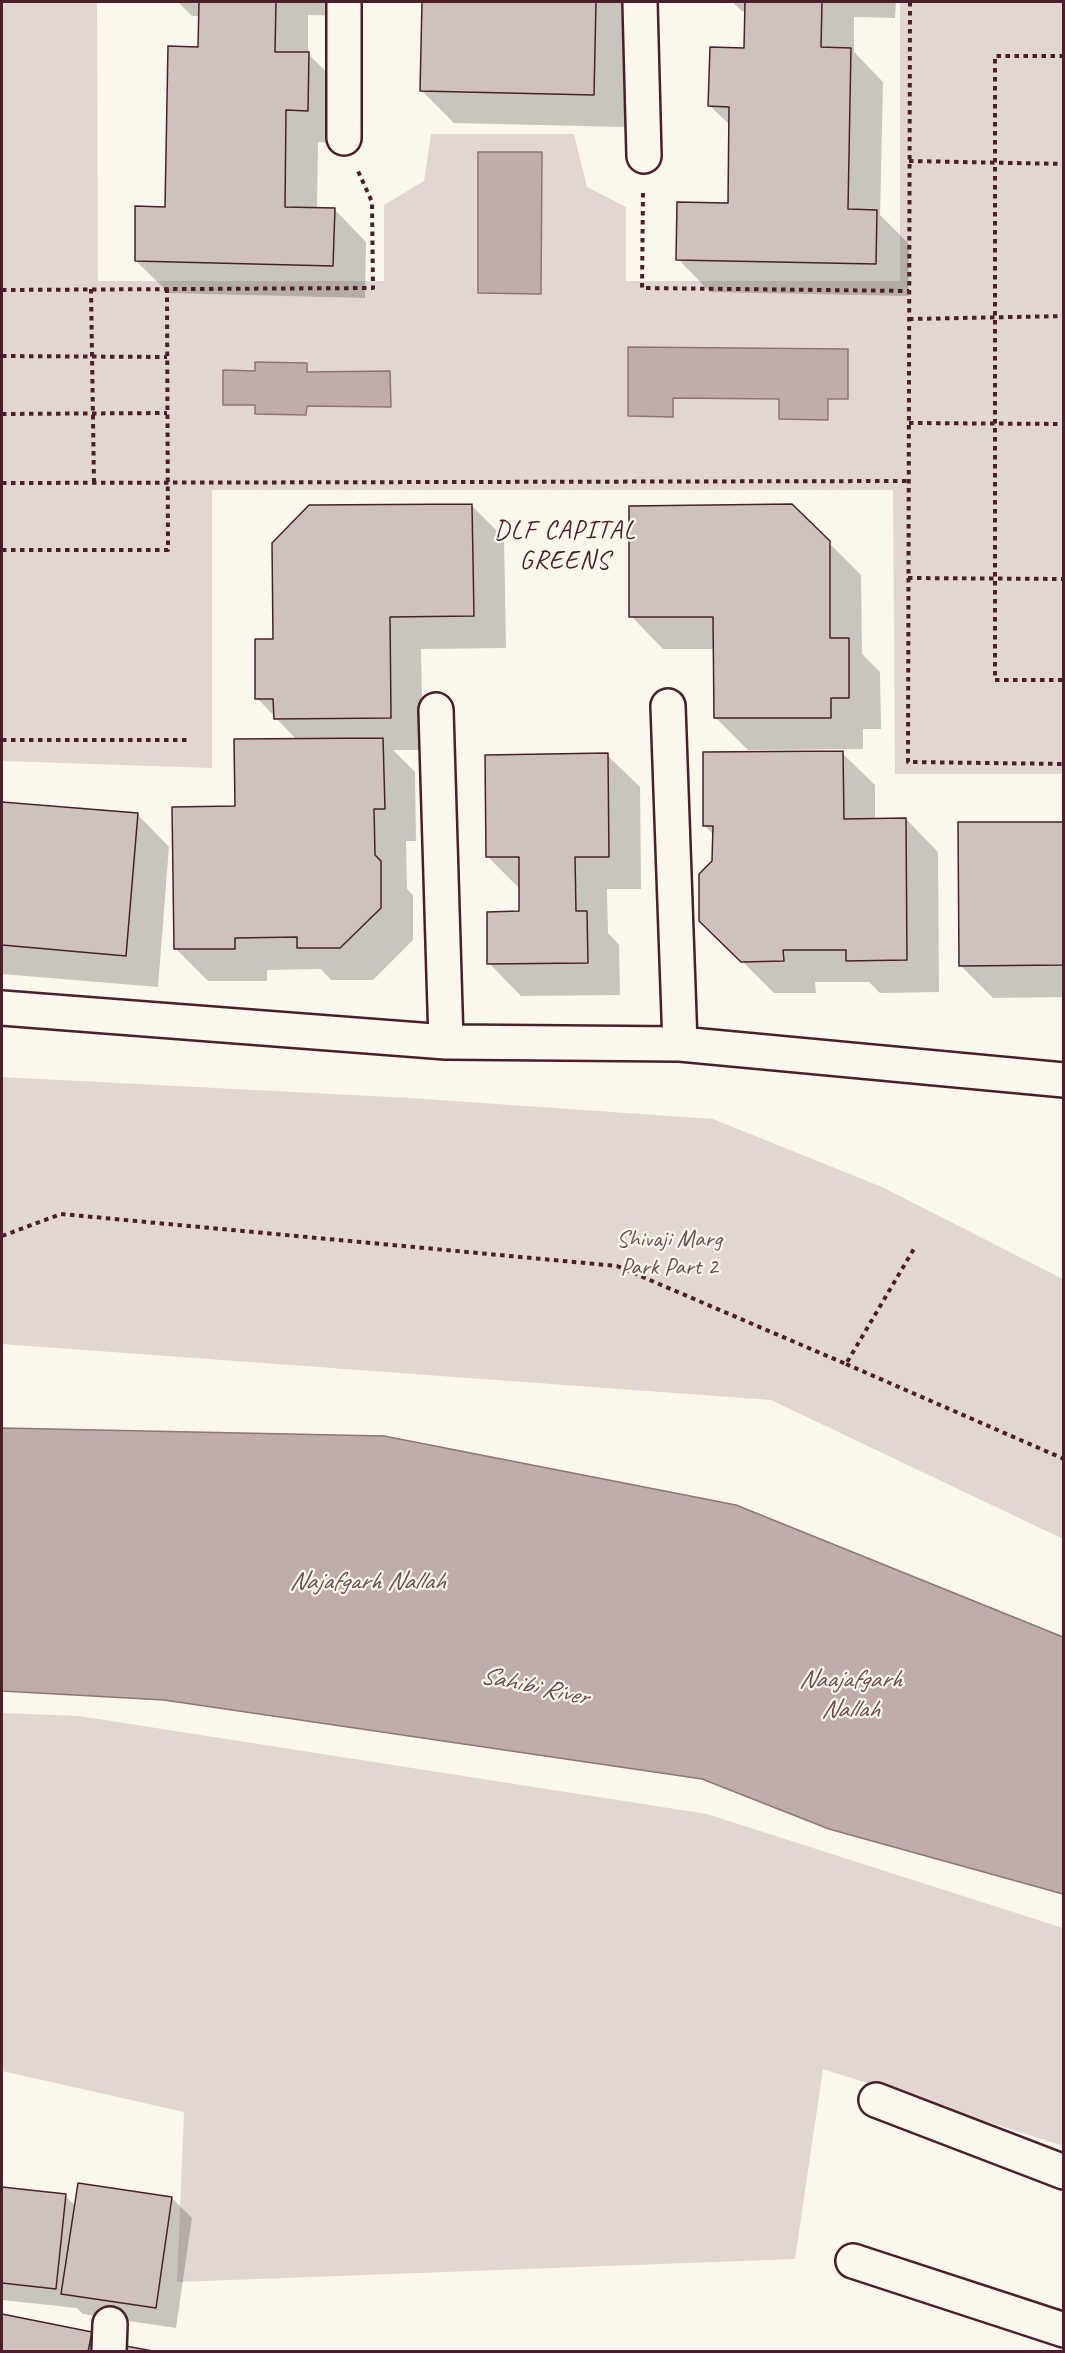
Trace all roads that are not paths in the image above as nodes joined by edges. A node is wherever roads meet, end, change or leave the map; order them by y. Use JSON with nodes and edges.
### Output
{"nodes":[{"id":1,"x":344,"y":2,"type":"edge"},
{"id":2,"x":640,"y":2,"type":"edge"},
{"id":3,"x":344,"y":138,"type":"road end"},
{"id":4,"x":644,"y":156,"type":"road end"},
{"id":5,"x":668,"y":706,"type":"dead end"},
{"id":6,"x":436,"y":710,"type":"dead end"},
{"id":7,"x":2,"y":1008,"type":"edge"},
{"id":8,"x":446,"y":1042,"type":"junction"},
{"id":9,"x":680,"y":1044,"type":"junction"},
{"id":10,"x":1064,"y":1080,"type":"edge"},
{"id":11,"x":876,"y":2100,"type":"dead end"},
{"id":12,"x":1064,"y":2172,"type":"edge"},
{"id":13,"x":853,"y":2262,"type":"dead end"},
{"id":14,"x":1064,"y":2330,"type":"edge"}],
"edges":[{"from":1,"to":3,"type":"street"},
{"from":2,"to":4,"type":"street"},
{"from":5,"to":9,"type":"street"},
{"from":6,"to":8,"type":"street"},
{"from":7,"to":8,"type":"street"},
{"from":8,"to":9,"type":"street"},
{"from":9,"to":10,"type":"street"},
{"from":11,"to":12,"type":"street"},
{"from":13,"to":14,"type":"street"}]}
